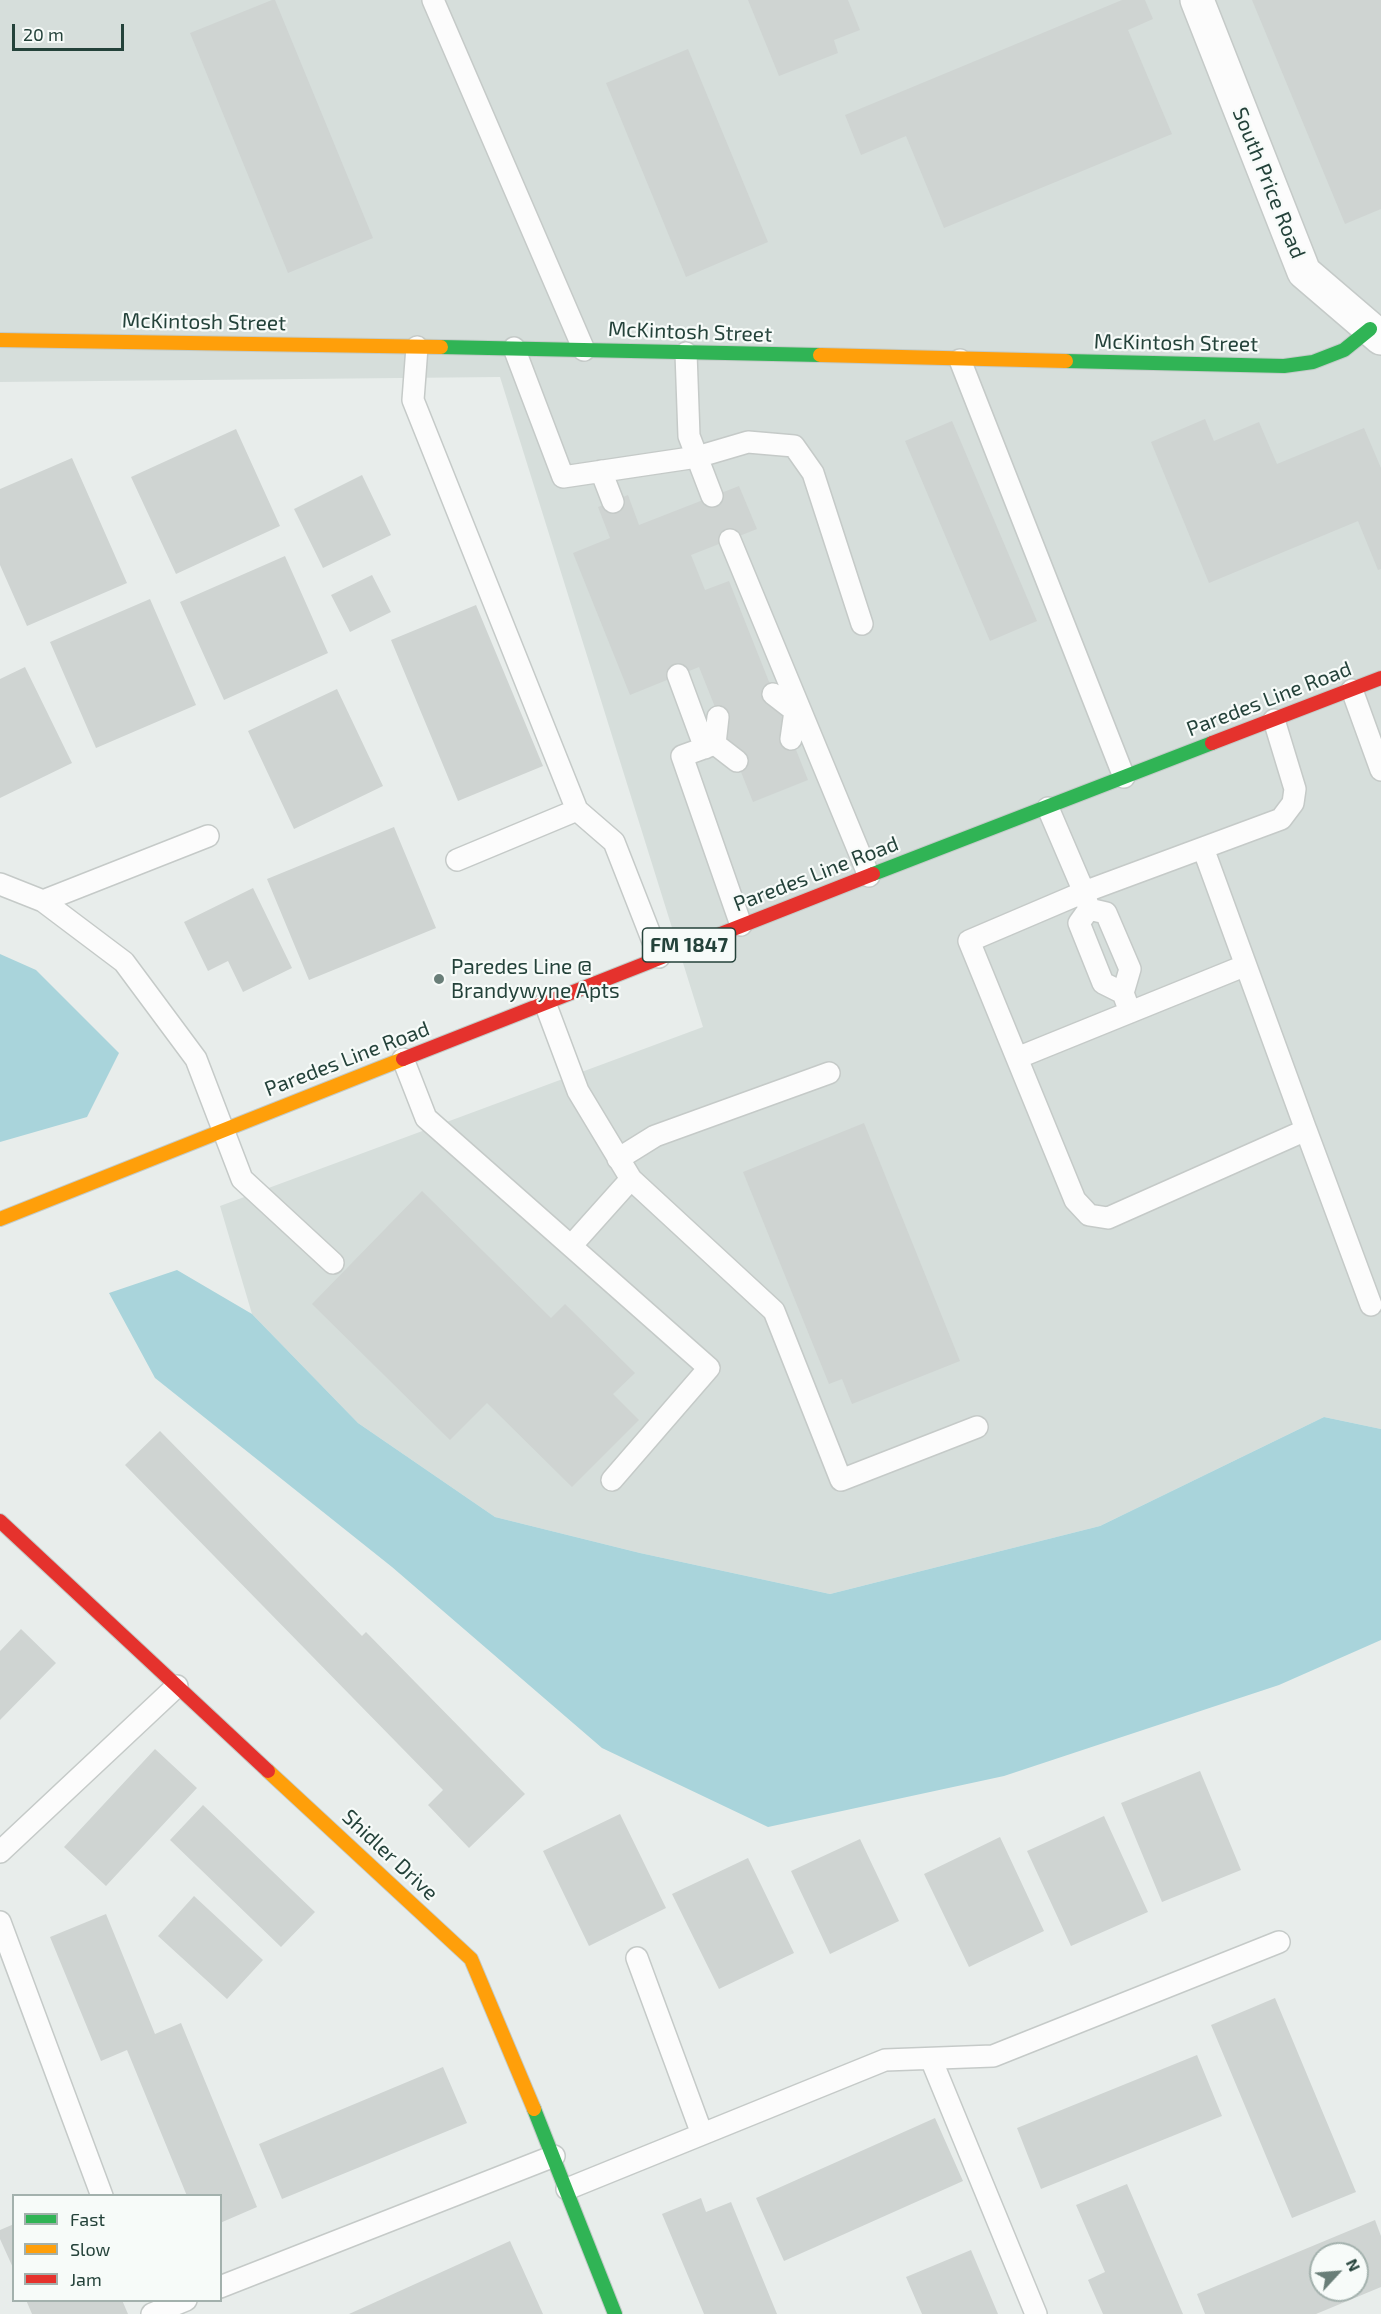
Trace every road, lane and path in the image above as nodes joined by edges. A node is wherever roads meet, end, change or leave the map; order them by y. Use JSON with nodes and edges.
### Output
{"nodes":[{"id":1,"x":433,"y":0,"type":"edge"},
{"id":2,"x":1197,"y":0,"type":"edge"},
{"id":3,"x":1375,"y":334,"type":"edge"},
{"id":4,"x":0,"y":340,"type":"edge"},
{"id":5,"x":417,"y":347,"type":"junction"},
{"id":6,"x":514,"y":348,"type":"junction"},
{"id":7,"x":584,"y":350,"type":"junction"},
{"id":8,"x":686,"y":353,"type":"junction"},
{"id":9,"x":960,"y":360,"type":"junction"},
{"id":10,"x":697,"y":457,"type":"junction"},
{"id":11,"x":601,"y":471,"type":"junction"},
{"id":12,"x":712,"y":496,"type":"dead end"},
{"id":13,"x":613,"y":502,"type":"dead end"},
{"id":14,"x":730,"y":540,"type":"dead end"},
{"id":15,"x":862,"y":624,"type":"dead end"},
{"id":16,"x":678,"y":675,"type":"dead end"},
{"id":17,"x":1381,"y":678,"type":"edge"},
{"id":18,"x":1352,"y":690,"type":"junction"},
{"id":19,"x":773,"y":694,"type":"dead end"},
{"id":20,"x":797,"y":710,"type":"junction"},
{"id":21,"x":718,"y":717,"type":"dead end"},
{"id":22,"x":1274,"y":720,"type":"junction"},
{"id":23,"x":791,"y":739,"type":"dead end"},
{"id":24,"x":710,"y":746,"type":"junction"},
{"id":25,"x":736,"y":761,"type":"dead end"},
{"id":26,"x":1381,"y":770,"type":"edge"},
{"id":27,"x":1124,"y":777,"type":"junction"},
{"id":28,"x":1048,"y":808,"type":"junction"},
{"id":29,"x":577,"y":810,"type":"junction"},
{"id":30,"x":208,"y":836,"type":"dead end"},
{"id":31,"x":1203,"y":848,"type":"junction"},
{"id":32,"x":457,"y":860,"type":"dead end"},
{"id":33,"x":869,"y":876,"type":"junction"},
{"id":34,"x":0,"y":884,"type":"edge"},
{"id":35,"x":1086,"y":900,"type":"junction"},
{"id":36,"x":44,"y":901,"type":"junction"},
{"id":37,"x":741,"y":925,"type":"junction"},
{"id":38,"x":659,"y":957,"type":"junction"},
{"id":39,"x":1244,"y":966,"type":"junction"},
{"id":40,"x":1127,"y":1002,"type":"junction"},
{"id":41,"x":545,"y":1003,"type":"junction"},
{"id":42,"x":1017,"y":1058,"type":"junction"},
{"id":43,"x":403,"y":1059,"type":"junction"},
{"id":44,"x":829,"y":1073,"type":"dead end"},
{"id":45,"x":223,"y":1130,"type":"junction"},
{"id":46,"x":1306,"y":1130,"type":"junction"},
{"id":47,"x":618,"y":1159,"type":"junction"},
{"id":48,"x":631,"y":1179,"type":"junction"},
{"id":49,"x":0,"y":1218,"type":"edge"},
{"id":50,"x":571,"y":1246,"type":"junction"},
{"id":51,"x":333,"y":1263,"type":"dead end"},
{"id":52,"x":1371,"y":1305,"type":"dead end"},
{"id":53,"x":977,"y":1427,"type":"dead end"},
{"id":54,"x":612,"y":1480,"type":"dead end"},
{"id":55,"x":0,"y":1521,"type":"edge"},
{"id":56,"x":177,"y":1686,"type":"junction"},
{"id":57,"x":0,"y":1852,"type":"edge"},
{"id":58,"x":0,"y":1922,"type":"edge"},
{"id":59,"x":1279,"y":1942,"type":"dead end"},
{"id":60,"x":636,"y":1958,"type":"dead end"},
{"id":61,"x":931,"y":2059,"type":"junction"},
{"id":62,"x":702,"y":2134,"type":"junction"},
{"id":63,"x":554,"y":2156,"type":"junction"},
{"id":64,"x":567,"y":2189,"type":"junction"},
{"id":65,"x":101,"y":2194,"type":"edge"},
{"id":66,"x":222,"y":2286,"type":"edge"},
{"id":67,"x":183,"y":2302,"type":"edge"},
{"id":68,"x":152,"y":2314,"type":"edge"},
{"id":69,"x":615,"y":2314,"type":"edge"},
{"id":70,"x":1036,"y":2314,"type":"edge"}],
"edges":[{"from":1,"to":7,"type":"lane"},
{"from":2,"to":3,"type":"street","name":"South Price Road"},
{"from":3,"to":9,"type":"street","name":"McKintosh Street"},
{"from":4,"to":5,"type":"street","name":"McKintosh Street"},
{"from":5,"to":6,"type":"street","name":"McKintosh Street"},
{"from":5,"to":29,"type":"lane"},
{"from":6,"to":7,"type":"street","name":"McKintosh Street"},
{"from":6,"to":11,"type":"lane"},
{"from":7,"to":8,"type":"street","name":"McKintosh Street"},
{"from":8,"to":9,"type":"street","name":"McKintosh Street"},
{"from":8,"to":10,"type":"lane"},
{"from":9,"to":27,"type":"lane"},
{"from":10,"to":11,"type":"lane"},
{"from":10,"to":12,"type":"lane"},
{"from":10,"to":15,"type":"lane"},
{"from":11,"to":13,"type":"lane"},
{"from":14,"to":20,"type":"lane"},
{"from":16,"to":24,"type":"lane"},
{"from":17,"to":18,"type":"street","name":"Paredes Line Road","number":"FM 1847"},
{"from":18,"to":22,"type":"street","name":"Paredes Line Road","number":"FM 1847"},
{"from":18,"to":26,"type":"lane"},
{"from":19,"to":20,"type":"lane"},
{"from":20,"to":23,"type":"lane"},
{"from":20,"to":33,"type":"lane"},
{"from":21,"to":24,"type":"lane"},
{"from":22,"to":27,"type":"street","name":"Paredes Line Road","number":"FM 1847"},
{"from":22,"to":31,"type":"lane"},
{"from":24,"to":25,"type":"lane"},
{"from":24,"to":37,"type":"lane"},
{"from":27,"to":28,"type":"street","name":"Paredes Line Road","number":"FM 1847"},
{"from":28,"to":33,"type":"street","name":"Paredes Line Road","number":"FM 1847"},
{"from":28,"to":35,"type":"lane"},
{"from":29,"to":32,"type":"lane"},
{"from":29,"to":38,"type":"lane"},
{"from":30,"to":36,"type":"lane"},
{"from":31,"to":35,"type":"lane"},
{"from":31,"to":39,"type":"lane"},
{"from":33,"to":37,"type":"street","name":"Paredes Line Road","number":"FM 1847"},
{"from":34,"to":36,"type":"lane"},
{"from":35,"to":40,"type":"lane"},
{"from":35,"to":40,"type":"lane"},
{"from":35,"to":42,"type":"lane"},
{"from":36,"to":45,"type":"lane"},
{"from":37,"to":38,"type":"street","name":"Paredes Line Road","number":"FM 1847"},
{"from":38,"to":41,"type":"street","name":"Paredes Line Road","number":"FM 1847"},
{"from":39,"to":40,"type":"lane"},
{"from":39,"to":46,"type":"lane"},
{"from":40,"to":42,"type":"lane"},
{"from":41,"to":43,"type":"street","name":"Paredes Line Road","number":"FM 1847"},
{"from":41,"to":47,"type":"lane"},
{"from":42,"to":46,"type":"lane"},
{"from":43,"to":45,"type":"street","name":"Paredes Line Road","number":"FM 1847"},
{"from":43,"to":50,"type":"lane"},
{"from":44,"to":47,"type":"lane"},
{"from":45,"to":49,"type":"street","name":"Paredes Line Road","number":"FM 1847"},
{"from":45,"to":51,"type":"lane"},
{"from":46,"to":52,"type":"lane"},
{"from":47,"to":48,"type":"lane"},
{"from":48,"to":50,"type":"lane"},
{"from":48,"to":53,"type":"lane"},
{"from":50,"to":54,"type":"lane"},
{"from":55,"to":56,"type":"street","name":"Shidler Drive"},
{"from":56,"to":57,"type":"lane"},
{"from":56,"to":63,"type":"street","name":"Shidler Drive"},
{"from":58,"to":65,"type":"lane"},
{"from":59,"to":61,"type":"lane"},
{"from":60,"to":62,"type":"lane"},
{"from":61,"to":62,"type":"lane"},
{"from":61,"to":70,"type":"lane"},
{"from":62,"to":64,"type":"lane"},
{"from":63,"to":64,"type":"street","name":"Shidler Drive"},
{"from":63,"to":66,"type":"lane"},
{"from":64,"to":69,"type":"street","name":"Shidler Drive"},
{"from":67,"to":68,"type":"lane"}]}
